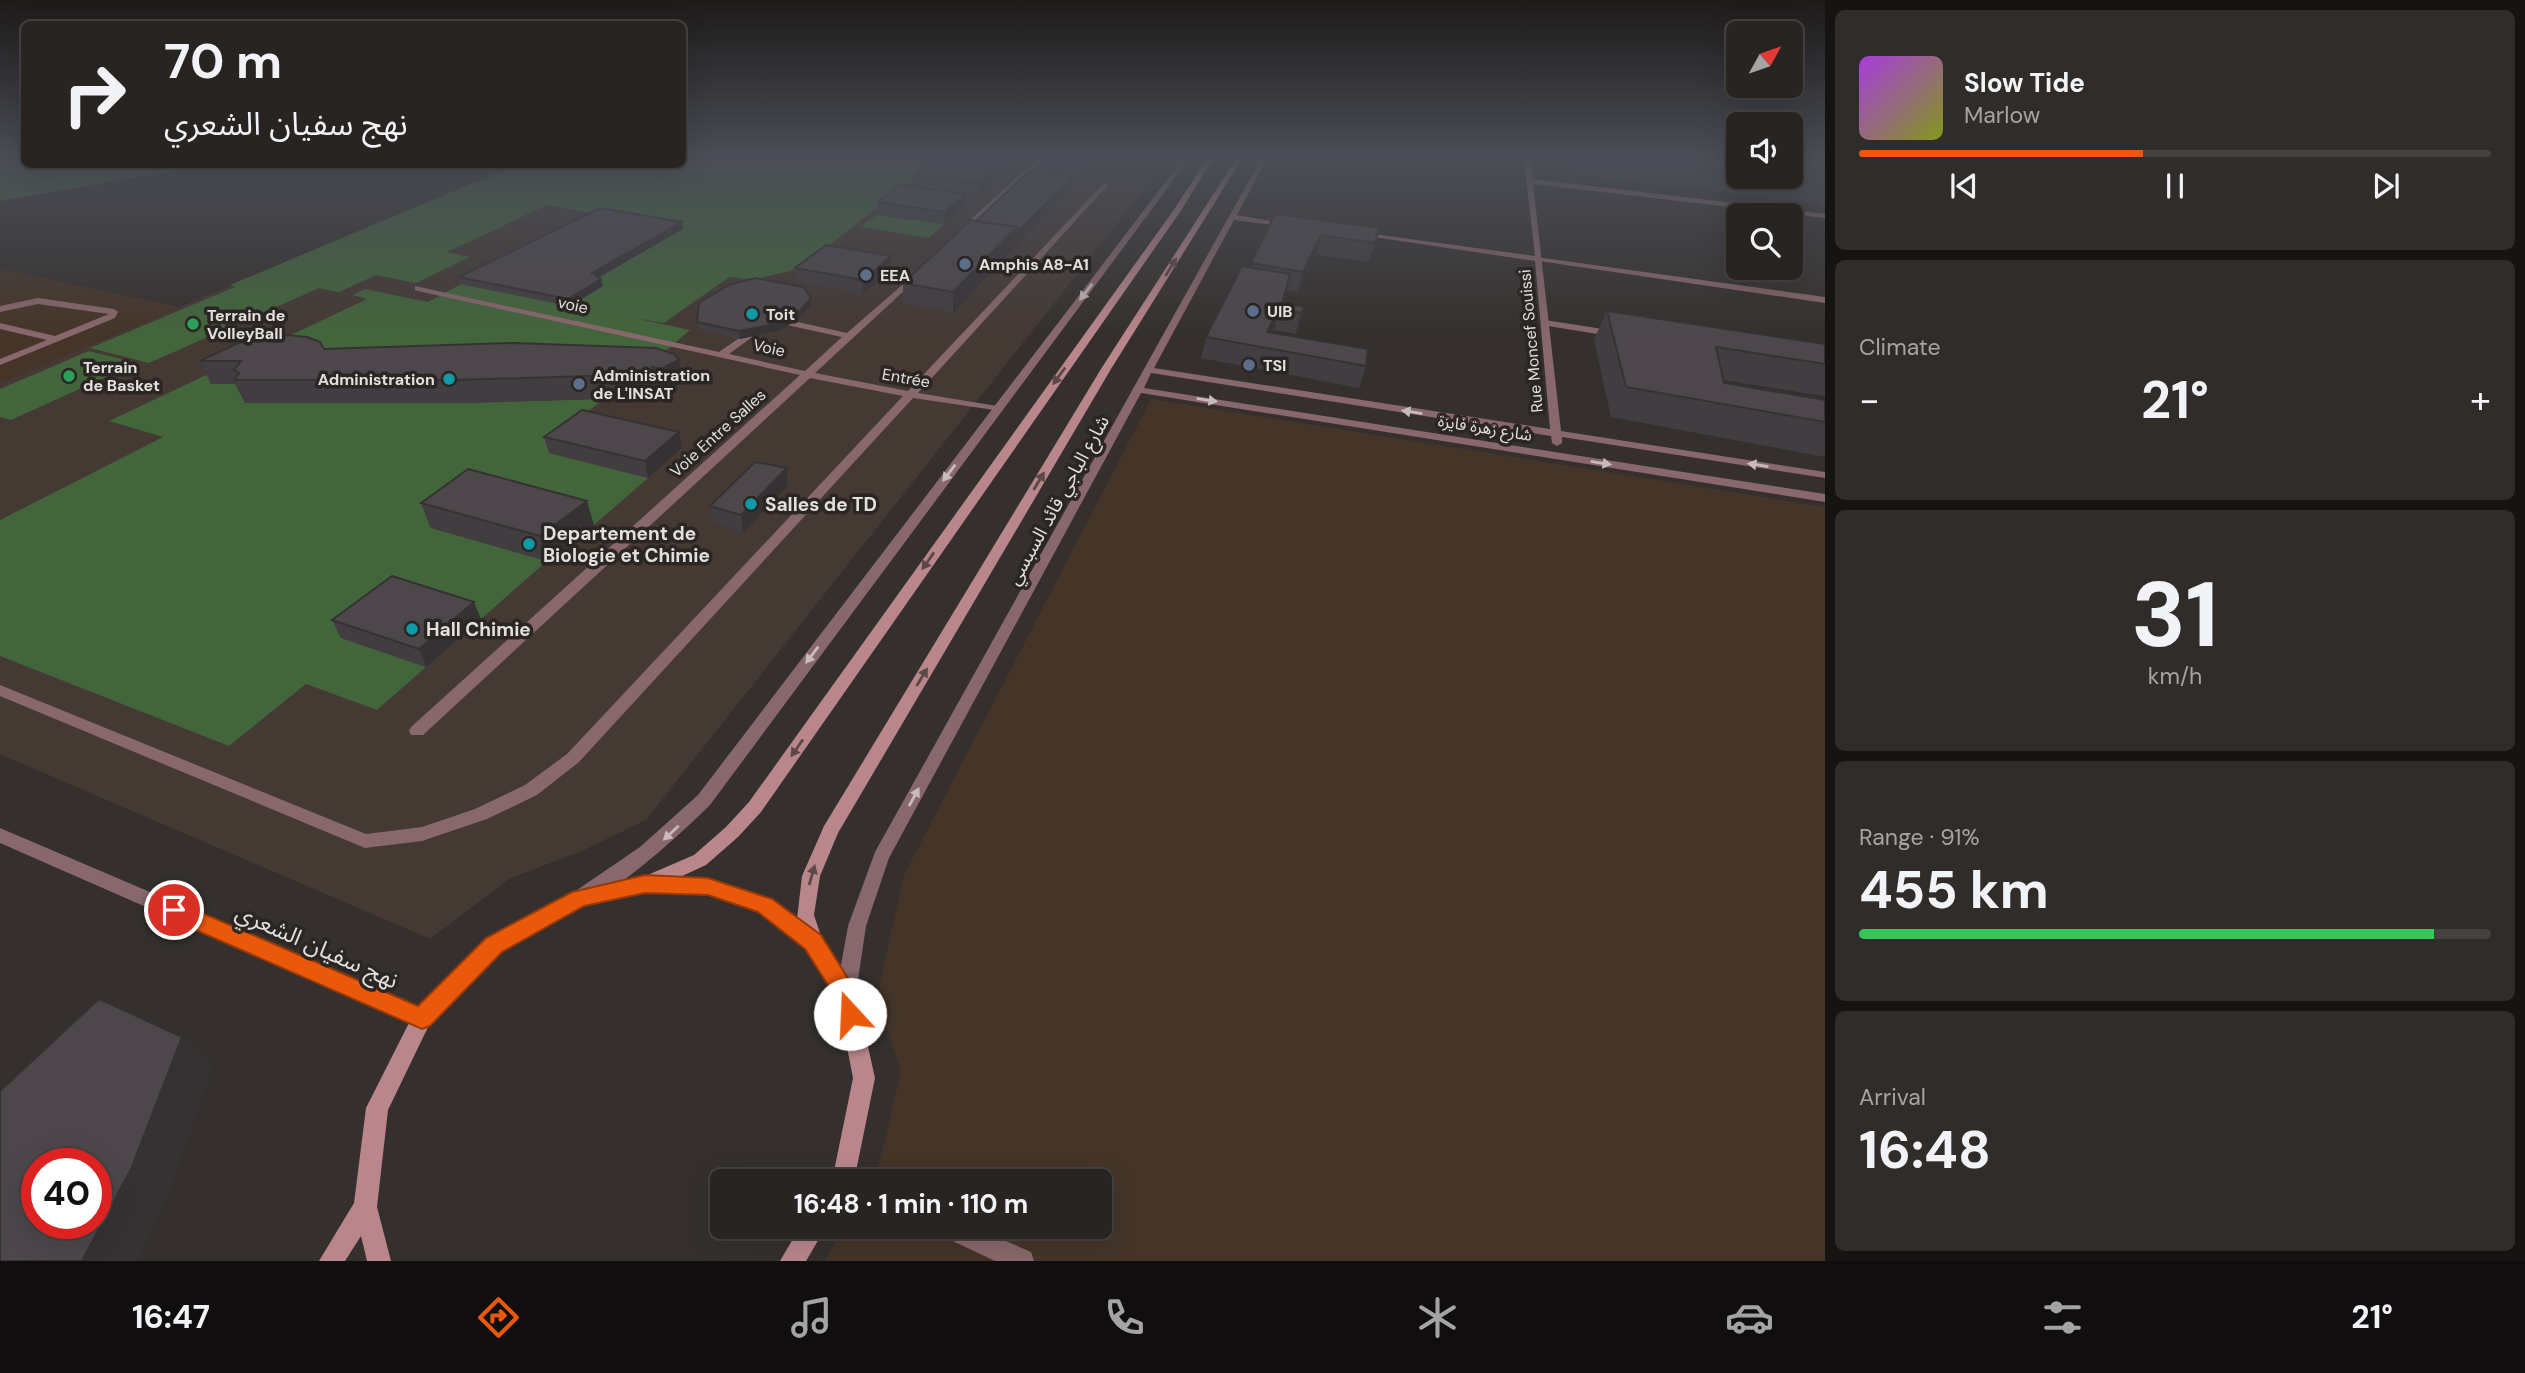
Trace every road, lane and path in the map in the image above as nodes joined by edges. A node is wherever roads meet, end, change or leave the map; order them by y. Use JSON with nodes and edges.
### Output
{"nodes":[{"id":1,"x":1232,"y":217,"type":"edge"},
{"id":2,"x":977,"y":218,"type":"edge"},
{"id":3,"x":1074,"y":218,"type":"edge"},
{"id":4,"x":1142,"y":218,"type":"edge"},
{"id":5,"x":1172,"y":218,"type":"edge"},
{"id":6,"x":1202,"y":218,"type":"edge"},
{"id":7,"x":1238,"y":218,"type":"edge"},
{"id":8,"x":1534,"y":218,"type":"edge"},
{"id":9,"x":1301,"y":226,"type":"edge"},
{"id":10,"x":1342,"y":232,"type":"edge"},
{"id":11,"x":950,"y":243,"type":"edge"},
{"id":12,"x":1539,"y":260,"type":"junction"},
{"id":13,"x":920,"y":271,"type":"edge"},
{"id":14,"x":418,"y":288,"type":"dead end"},
{"id":15,"x":1825,"y":300,"type":"edge"},
{"id":16,"x":1,"y":307,"type":"edge"},
{"id":17,"x":1545,"y":323,"type":"junction"},
{"id":18,"x":0,"y":326,"type":"edge"},
{"id":19,"x":1625,"y":335,"type":"edge"},
{"id":20,"x":849,"y":336,"type":"junction"},
{"id":21,"x":56,"y":339,"type":"junction"},
{"id":22,"x":722,"y":354,"type":"junction"},
{"id":23,"x":0,"y":362,"type":"edge"},
{"id":24,"x":1148,"y":370,"type":"junction"},
{"id":25,"x":810,"y":373,"type":"junction"},
{"id":26,"x":1139,"y":390,"type":"junction"},
{"id":27,"x":909,"y":395,"type":"junction"},
{"id":28,"x":997,"y":409,"type":"junction"},
{"id":29,"x":1555,"y":434,"type":"junction"},
{"id":30,"x":1560,"y":456,"type":"junction"},
{"id":31,"x":1825,"y":475,"type":"edge"},
{"id":32,"x":1825,"y":498,"type":"edge"},
{"id":33,"x":0,"y":690,"type":"edge"},
{"id":34,"x":417,"y":731,"type":"dead end"},
{"id":35,"x":0,"y":835,"type":"edge"},
{"id":36,"x":645,"y":884,"type":"junction"},
{"id":37,"x":580,"y":898,"type":"junction"},
{"id":38,"x":813,"y":942,"type":"junction"},
{"id":39,"x":846,"y":993,"type":"junction"},
{"id":40,"x":422,"y":1018,"type":"junction"},
{"id":41,"x":848,"y":1169,"type":"edge"},
{"id":42,"x":365,"y":1207,"type":"junction"},
{"id":43,"x":806,"y":1239,"type":"edge"},
{"id":44,"x":974,"y":1239,"type":"edge"},
{"id":45,"x":331,"y":1261,"type":"edge"},
{"id":46,"x":379,"y":1261,"type":"edge"},
{"id":47,"x":792,"y":1261,"type":"edge"},
{"id":48,"x":1022,"y":1261,"type":"edge"}],
"edges":[{"from":1,"to":24,"type":"street","name":"شارع الباجي قائد السبسي"},
{"from":2,"to":11,"type":"street"},
{"from":3,"to":27,"type":"street"},
{"from":4,"to":28,"type":"street","one_way":true},
{"from":5,"to":36,"type":"street","one_way":true},
{"from":38,"to":6,"type":"street","one_way":true},
{"from":7,"to":9,"type":"street"},
{"from":8,"to":12,"type":"street","name":"Rue Moncef Souissi"},
{"from":10,"to":12,"type":"street"},
{"from":12,"to":15,"type":"street"},
{"from":12,"to":17,"type":"street","name":"Rue Moncef Souissi"},
{"from":13,"to":20,"type":"street","name":"Voie Entre Salles"},
{"from":14,"to":22,"type":"street","name":"voie"},
{"from":16,"to":21,"type":"street"},
{"from":17,"to":19,"type":"street"},
{"from":17,"to":29,"type":"street","name":"Rue Moncef Souissi"},
{"from":18,"to":21,"type":"street"},
{"from":20,"to":22,"type":"street"},
{"from":20,"to":25,"type":"street","name":"Voie Entre Salles"},
{"from":21,"to":23,"type":"street"},
{"from":22,"to":25,"type":"street","name":"Voie"},
{"from":24,"to":26,"type":"street","name":"شارع الباجي قائد السبسي"},
{"from":29,"to":24,"type":"street","name":"شارع زهرة فايزة","one_way":true},
{"from":25,"to":27,"type":"street","name":"Entrée"},
{"from":25,"to":34,"type":"street","name":"Voie Entre Salles"},
{"from":26,"to":30,"type":"street","name":"شارع زهرة فايزة","one_way":true},
{"from":39,"to":26,"type":"street","name":"شارع الباجي قائد السبسي","one_way":true},
{"from":27,"to":28,"type":"street","name":"Entrée"},
{"from":27,"to":33,"type":"street"},
{"from":28,"to":37,"type":"street","one_way":true},
{"from":29,"to":30,"type":"street","name":"Rue Moncef Souissi"},
{"from":31,"to":29,"type":"street","name":"شارع زهرة فايزة","one_way":true},
{"from":30,"to":32,"type":"street","name":"شارع زهرة فايزة","one_way":true},
{"from":35,"to":40,"type":"street","name":"نهج سفيان الشعري"},
{"from":36,"to":37,"type":"street"},
{"from":36,"to":38,"type":"street"},
{"from":37,"to":40,"type":"street"},
{"from":38,"to":39,"type":"street"},
{"from":39,"to":41,"type":"street"},
{"from":40,"to":42,"type":"street"},
{"from":42,"to":45,"type":"street"},
{"from":42,"to":46,"type":"street"},
{"from":43,"to":47,"type":"street"},
{"from":44,"to":48,"type":"street"}]}
